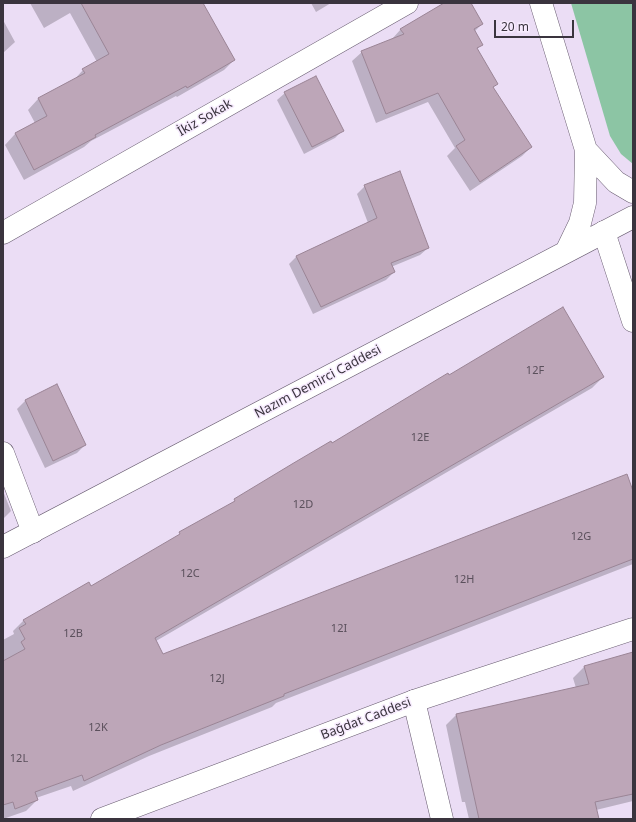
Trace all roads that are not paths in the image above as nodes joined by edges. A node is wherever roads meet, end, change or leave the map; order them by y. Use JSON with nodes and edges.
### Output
{"nodes":[{"id":1,"x":407,"y":3,"type":"edge"},
{"id":2,"x":541,"y":3,"type":"edge"},
{"id":3,"x":586,"y":150,"type":"junction"},
{"id":4,"x":633,"y":192,"type":"edge"},
{"id":5,"x":633,"y":217,"type":"edge"},
{"id":6,"x":604,"y":232,"type":"junction"},
{"id":7,"x":3,"y":233,"type":"edge"},
{"id":8,"x":566,"y":252,"type":"junction"},
{"id":9,"x":633,"y":321,"type":"edge"},
{"id":10,"x":3,"y":453,"type":"edge"},
{"id":11,"x":33,"y":532,"type":"junction"},
{"id":12,"x":3,"y":546,"type":"edge"},
{"id":13,"x":633,"y":629,"type":"edge"},
{"id":14,"x":414,"y":701,"type":"junction"},
{"id":15,"x":102,"y":819,"type":"edge"},
{"id":16,"x":442,"y":819,"type":"edge"}],
"edges":[{"from":1,"to":7,"type":"main road","name":"İkiz Sokak"},
{"from":2,"to":3,"type":"main road"},
{"from":3,"to":4,"type":"main road"},
{"from":3,"to":8,"type":"main road"},
{"from":5,"to":6,"type":"main road","name":"Nazım Demirci Caddesi"},
{"from":6,"to":8,"type":"main road","name":"Nazım Demirci Caddesi"},
{"from":6,"to":9,"type":"main road"},
{"from":8,"to":11,"type":"main road","name":"Nazım Demirci Caddesi"},
{"from":10,"to":11,"type":"main road"},
{"from":11,"to":12,"type":"main road","name":"Nazım Demirci Caddesi"},
{"from":13,"to":14,"type":"main road","name":"Bağdat Caddesi"},
{"from":14,"to":15,"type":"main road","name":"Bağdat Caddesi"},
{"from":14,"to":16,"type":"main road"}]}
